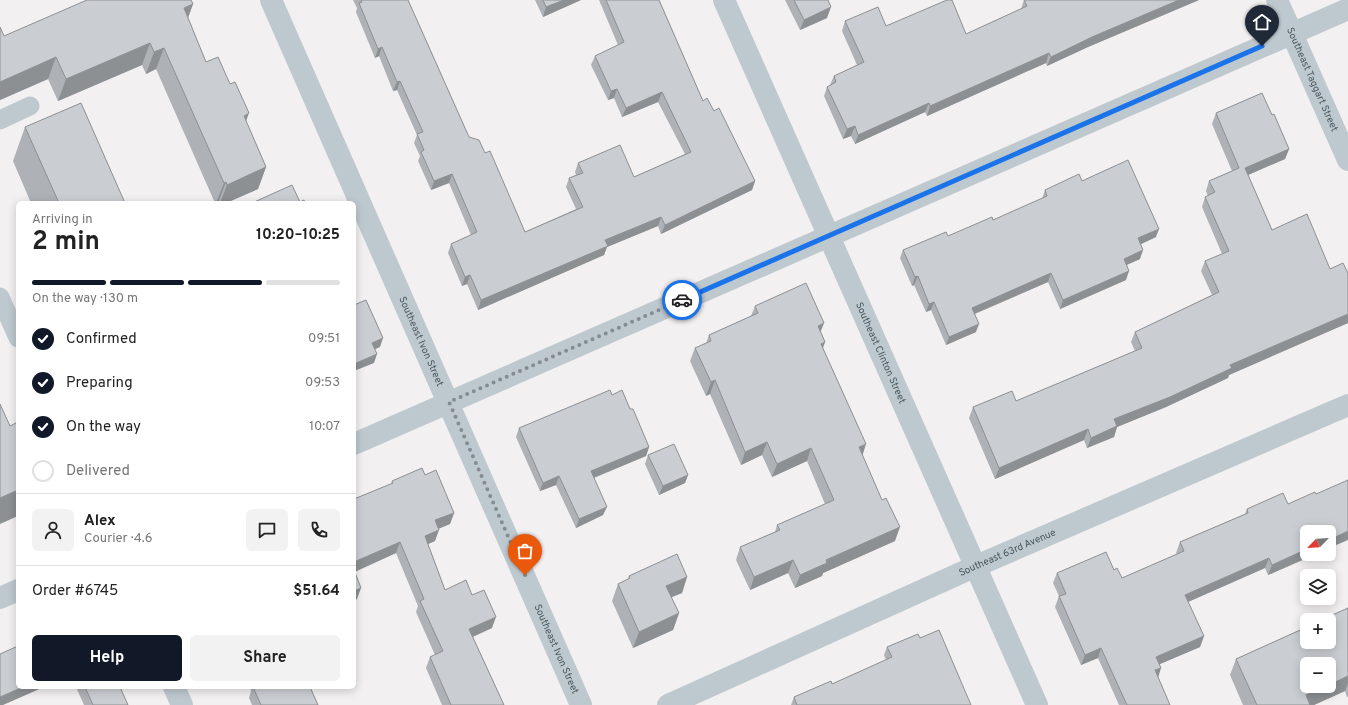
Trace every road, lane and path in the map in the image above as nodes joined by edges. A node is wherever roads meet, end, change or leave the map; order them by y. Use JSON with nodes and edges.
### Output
{"nodes":[{"id":1,"x":271,"y":0,"type":"edge"},
{"id":2,"x":724,"y":0,"type":"edge"},
{"id":3,"x":1277,"y":0,"type":"edge"},
{"id":4,"x":1348,"y":9,"type":"edge"},
{"id":5,"x":1291,"y":34,"type":"junction"},
{"id":6,"x":30,"y":106,"type":"dead end"},
{"id":7,"x":0,"y":120,"type":"edge"},
{"id":8,"x":1348,"y":160,"type":"edge"},
{"id":9,"x":828,"y":236,"type":"junction"},
{"id":10,"x":0,"y":297,"type":"edge"},
{"id":11,"x":16,"y":333,"type":"edge"},
{"id":12,"x":449,"y":402,"type":"junction"},
{"id":13,"x":1348,"y":405,"type":"edge"},
{"id":14,"x":356,"y":443,"type":"edge"},
{"id":15,"x":974,"y":567,"type":"junction"},
{"id":16,"x":16,"y":591,"type":"edge"},
{"id":17,"x":0,"y":598,"type":"edge"},
{"id":18,"x":175,"y":689,"type":"edge"},
{"id":19,"x":182,"y":705,"type":"edge"},
{"id":20,"x":581,"y":705,"type":"edge"},
{"id":21,"x":668,"y":705,"type":"edge"},
{"id":22,"x":1037,"y":705,"type":"edge"}],
"edges":[{"from":1,"to":12,"type":"street","name":"Southeast Ivon Street"},
{"from":2,"to":9,"type":"street","name":"Southeast Clinton Street"},
{"from":3,"to":5,"type":"street","name":"Southeast Taggart Street"},
{"from":4,"to":5,"type":"street"},
{"from":5,"to":8,"type":"street","name":"Southeast Taggart Street"},
{"from":5,"to":9,"type":"street"},
{"from":6,"to":7,"type":"lane"},
{"from":9,"to":12,"type":"street"},
{"from":9,"to":15,"type":"street","name":"Southeast Clinton Street"},
{"from":10,"to":11,"type":"lane"},
{"from":12,"to":14,"type":"street"},
{"from":12,"to":20,"type":"street","name":"Southeast Ivon Street"},
{"from":13,"to":15,"type":"street","name":"Southeast 63rd Avenue"},
{"from":15,"to":21,"type":"street","name":"Southeast 63rd Avenue"},
{"from":15,"to":22,"type":"street","name":"Southeast Clinton Street"},
{"from":16,"to":17,"type":"street"},
{"from":18,"to":19,"type":"street"}]}
